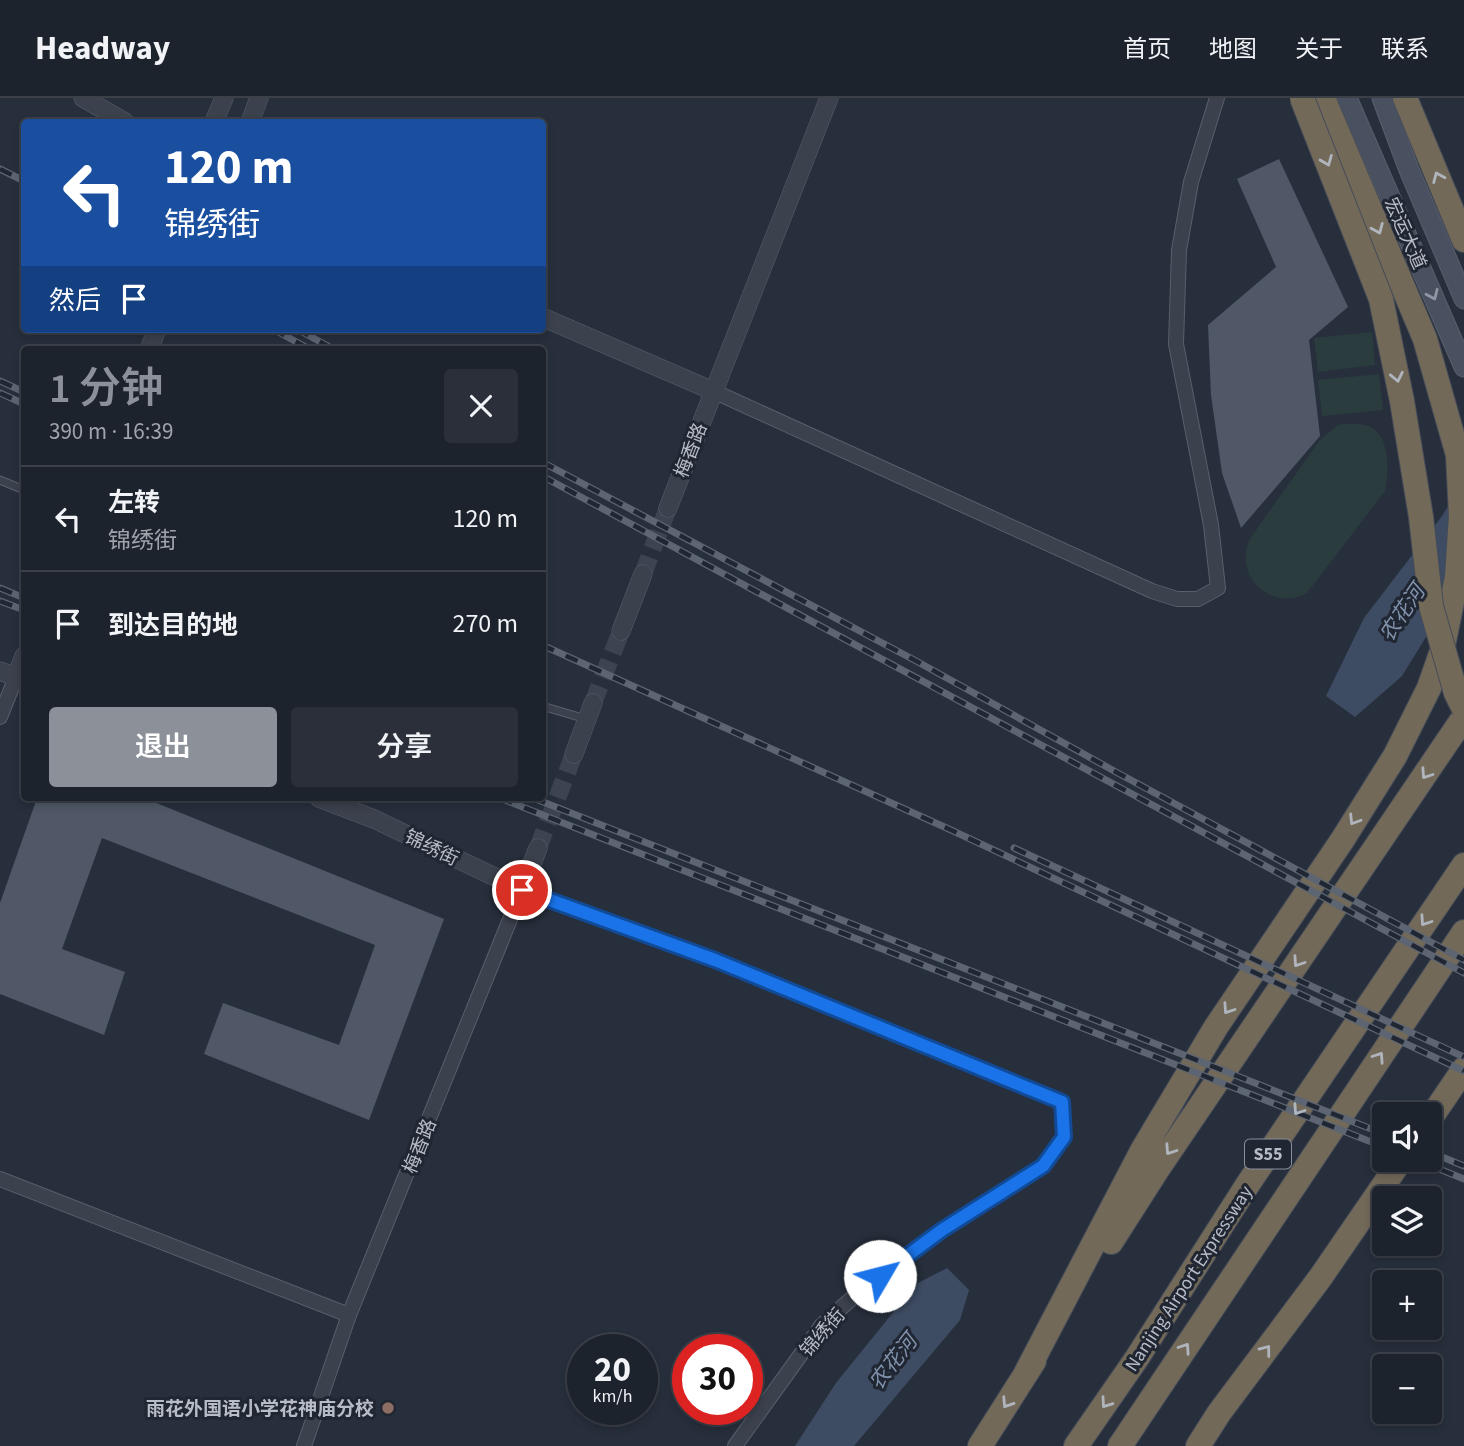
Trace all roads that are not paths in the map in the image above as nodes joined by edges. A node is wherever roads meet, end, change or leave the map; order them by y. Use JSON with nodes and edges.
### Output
{"nodes":[{"id":1,"x":83,"y":98,"type":"edge"},
{"id":2,"x":224,"y":98,"type":"edge"},
{"id":3,"x":259,"y":98,"type":"edge"},
{"id":4,"x":830,"y":98,"type":"edge"},
{"id":5,"x":1217,"y":98,"type":"edge"},
{"id":6,"x":1302,"y":98,"type":"edge"},
{"id":7,"x":1323,"y":98,"type":"edge"},
{"id":8,"x":1347,"y":98,"type":"edge"},
{"id":9,"x":1381,"y":98,"type":"edge"},
{"id":10,"x":1405,"y":98,"type":"edge"},
{"id":11,"x":120,"y":119,"type":"edge"},
{"id":12,"x":215,"y":119,"type":"edge"},
{"id":13,"x":251,"y":119,"type":"edge"},
{"id":14,"x":1464,"y":240,"type":"edge"},
{"id":15,"x":1464,"y":299,"type":"edge"},
{"id":16,"x":546,"y":319,"type":"edge"},
{"id":17,"x":1464,"y":368,"type":"edge"},
{"id":18,"x":713,"y":391,"type":"junction"},
{"id":19,"x":0,"y":480,"type":"edge"},
{"id":20,"x":21,"y":489,"type":"edge"},
{"id":21,"x":668,"y":508,"type":"tunnel mouth"},
{"id":22,"x":643,"y":574,"type":"tunnel mouth"},
{"id":23,"x":621,"y":631,"type":"tunnel mouth"},
{"id":24,"x":14,"y":676,"type":"edge"},
{"id":25,"x":546,"y":706,"type":"edge"},
{"id":26,"x":1464,"y":709,"type":"edge"},
{"id":27,"x":590,"y":711,"type":"joint"},
{"id":28,"x":0,"y":717,"type":"edge"},
{"id":29,"x":1464,"y":717,"type":"edge"},
{"id":30,"x":574,"y":754,"type":"tunnel mouth"},
{"id":31,"x":327,"y":801,"type":"edge"},
{"id":32,"x":538,"y":848,"type":"tunnel mouth"},
{"id":33,"x":1464,"y":865,"type":"edge"},
{"id":34,"x":522,"y":890,"type":"junction"},
{"id":35,"x":1464,"y":932,"type":"edge"},
{"id":36,"x":1464,"y":1069,"type":"edge"},
{"id":37,"x":1442,"y":1102,"type":"edge"},
{"id":38,"x":1393,"y":1172,"type":"edge"},
{"id":39,"x":0,"y":1179,"type":"edge"},
{"id":40,"x":349,"y":1315,"type":"junction"},
{"id":41,"x":1026,"y":1373,"type":"junction"},
{"id":42,"x":304,"y":1446,"type":"edge"},
{"id":43,"x":735,"y":1446,"type":"edge"},
{"id":44,"x":979,"y":1446,"type":"edge"},
{"id":45,"x":1076,"y":1446,"type":"edge"},
{"id":46,"x":1120,"y":1446,"type":"edge"},
{"id":47,"x":1198,"y":1446,"type":"edge"}],
"edges":[{"from":1,"to":11,"type":"street"},
{"from":2,"to":12,"type":"street"},
{"from":3,"to":13,"type":"street"},
{"from":4,"to":18,"type":"street","name":"梅香路"},
{"from":5,"to":18,"type":"street"},
{"from":6,"to":26,"type":"highway","one_way":true,"bridge":true},
{"from":7,"to":41,"type":"highway","one_way":true},
{"from":8,"to":17,"type":"main road","name":"宏运大道","one_way":true},
{"from":9,"to":15,"type":"main road","name":"宏运大道"},
{"from":14,"to":10,"type":"highway","one_way":true},
{"from":16,"to":18,"type":"street"},
{"from":18,"to":21,"type":"street","name":"梅香路"},
{"from":19,"to":20,"type":"lane"},
{"from":22,"to":23,"type":"street"},
{"from":24,"to":28,"type":"street"},
{"from":25,"to":27,"type":"lane"},
{"from":27,"to":30,"type":"street"},
{"from":29,"to":41,"type":"highway","one_way":true},
{"from":31,"to":34,"type":"street","name":"锦绣街"},
{"from":32,"to":34,"type":"street","name":"梅香路"},
{"from":33,"to":45,"type":"highway","name":"Nanjing Airport Expressway","number":"S55","one_way":true},
{"from":34,"to":40,"type":"street","name":"梅香路"},
{"from":34,"to":43,"type":"street","name":"锦绣街"},
{"from":46,"to":35,"type":"highway","name":"Nanjing Airport Expressway","number":"S55","one_way":true},
{"from":36,"to":37,"type":"highway"},
{"from":47,"to":38,"type":"highway","one_way":true},
{"from":39,"to":40,"type":"street"},
{"from":40,"to":42,"type":"street","name":"梅香路"},
{"from":41,"to":44,"type":"highway","one_way":true}]}
